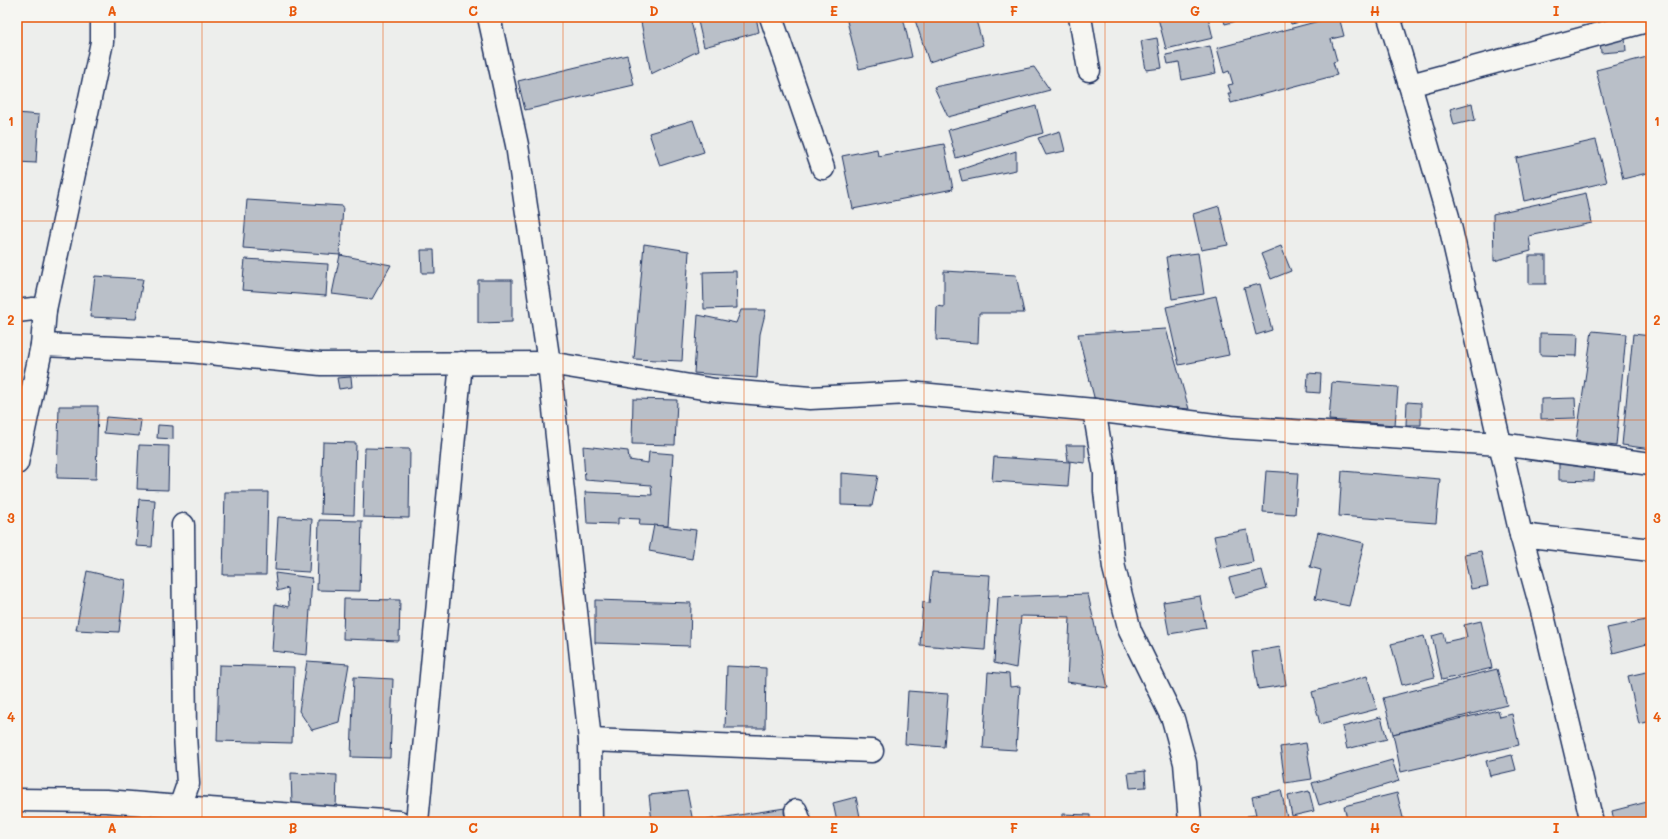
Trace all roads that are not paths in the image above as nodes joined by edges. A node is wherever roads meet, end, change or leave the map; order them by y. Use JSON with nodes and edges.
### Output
{"nodes":[{"id":1,"x":102,"y":17,"type":"edge"},
{"id":2,"x":489,"y":17,"type":"edge"},
{"id":3,"x":771,"y":17,"type":"edge"},
{"id":4,"x":1080,"y":17,"type":"edge"},
{"id":5,"x":1389,"y":17,"type":"edge"},
{"id":6,"x":1651,"y":20,"type":"edge"},
{"id":7,"x":1090,"y":70,"type":"dead end"},
{"id":8,"x":1410,"y":84,"type":"junction"},
{"id":9,"x":823,"y":168,"type":"dead end"},
{"id":10,"x":45,"y":310,"type":"junction"},
{"id":11,"x":17,"y":311,"type":"edge"},
{"id":12,"x":42,"y":344,"type":"junction"},
{"id":13,"x":461,"y":363,"type":"junction"},
{"id":14,"x":549,"y":363,"type":"junction"},
{"id":15,"x":1094,"y":410,"type":"junction"},
{"id":16,"x":1500,"y":444,"type":"junction"},
{"id":17,"x":17,"y":463,"type":"edge"},
{"id":18,"x":1651,"y":464,"type":"edge"},
{"id":19,"x":183,"y":525,"type":"dead end"},
{"id":20,"x":1521,"y":535,"type":"junction"},
{"id":21,"x":1651,"y":550,"type":"edge"},
{"id":22,"x":590,"y":740,"type":"junction"},
{"id":23,"x":872,"y":751,"type":"dead end"},
{"id":24,"x":17,"y":800,"type":"edge"},
{"id":25,"x":180,"y":807,"type":"junction"},
{"id":26,"x":399,"y":822,"type":"edge"},
{"id":27,"x":417,"y":822,"type":"edge"},
{"id":28,"x":591,"y":822,"type":"edge"},
{"id":29,"x":1190,"y":822,"type":"edge"},
{"id":30,"x":1592,"y":822,"type":"edge"}],
"edges":[{"from":1,"to":10,"type":"street"},
{"from":2,"to":14,"type":"street"},
{"from":3,"to":9,"type":"street"},
{"from":4,"to":7,"type":"street"},
{"from":5,"to":8,"type":"street"},
{"from":6,"to":8,"type":"street"},
{"from":8,"to":16,"type":"street"},
{"from":10,"to":11,"type":"street"},
{"from":10,"to":12,"type":"street"},
{"from":12,"to":13,"type":"street"},
{"from":12,"to":17,"type":"street"},
{"from":13,"to":14,"type":"street"},
{"from":13,"to":27,"type":"street"},
{"from":14,"to":15,"type":"street"},
{"from":14,"to":22,"type":"street"},
{"from":15,"to":16,"type":"street"},
{"from":15,"to":29,"type":"street"},
{"from":16,"to":18,"type":"street"},
{"from":16,"to":20,"type":"street"},
{"from":19,"to":25,"type":"street"},
{"from":20,"to":21,"type":"street"},
{"from":20,"to":30,"type":"street"},
{"from":22,"to":23,"type":"street"},
{"from":22,"to":28,"type":"street"},
{"from":24,"to":25,"type":"street"},
{"from":25,"to":26,"type":"street"}]}
